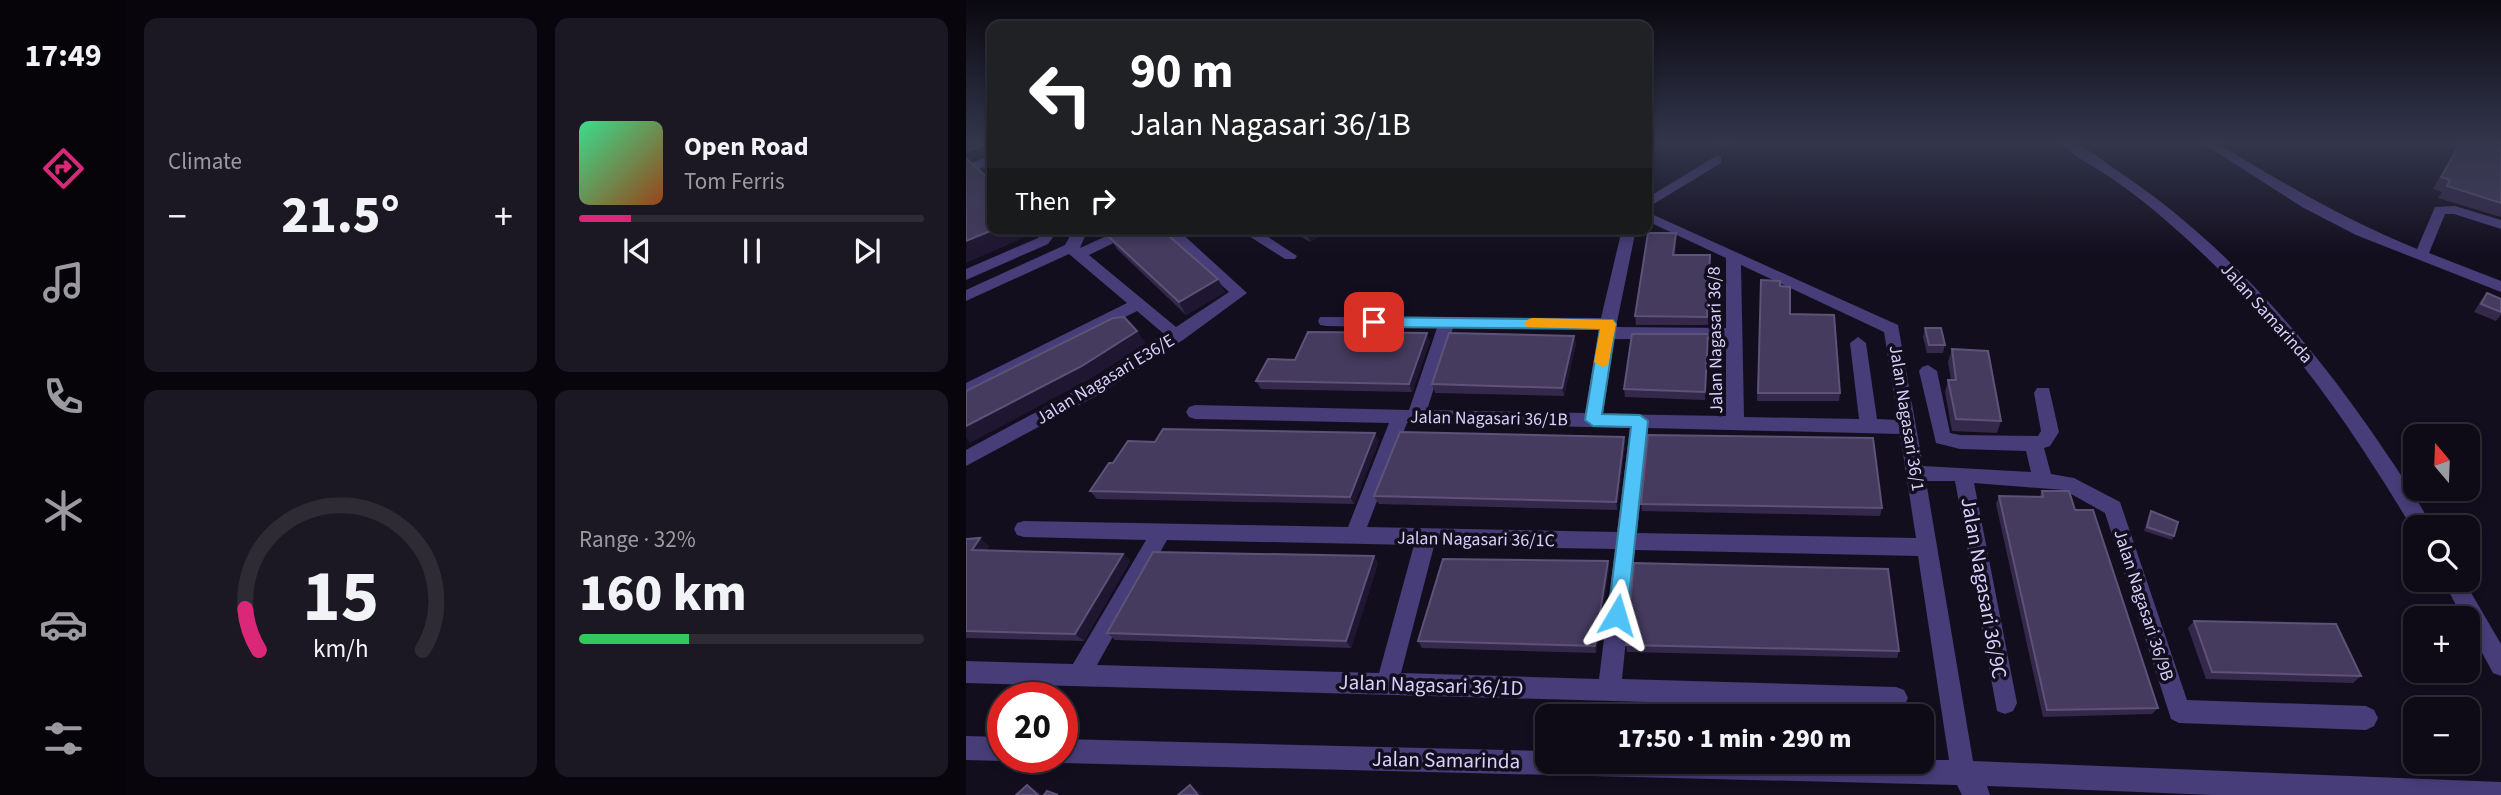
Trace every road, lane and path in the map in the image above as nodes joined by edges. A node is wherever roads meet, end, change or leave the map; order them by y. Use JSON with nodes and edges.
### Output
{"nodes":[{"id":1,"x":1686,"y":179,"type":"edge"},
{"id":2,"x":2120,"y":179,"type":"edge"},
{"id":3,"x":2267,"y":179,"type":"edge"},
{"id":4,"x":1652,"y":201,"type":"edge"},
{"id":5,"x":1652,"y":218,"type":"edge"},
{"id":6,"x":2501,"y":225,"type":"edge"},
{"id":7,"x":1048,"y":235,"type":"edge"},
{"id":8,"x":1079,"y":235,"type":"edge"},
{"id":9,"x":1119,"y":235,"type":"edge"},
{"id":10,"x":1175,"y":235,"type":"edge"},
{"id":11,"x":1255,"y":235,"type":"edge"},
{"id":12,"x":1628,"y":235,"type":"edge"},
{"id":13,"x":1075,"y":251,"type":"junction"},
{"id":14,"x":1290,"y":256,"type":"dead end"},
{"id":15,"x":1733,"y":256,"type":"junction"},
{"id":16,"x":2421,"y":256,"type":"junction"},
{"id":17,"x":966,"y":275,"type":"edge"},
{"id":18,"x":2501,"y":286,"type":"edge"},
{"id":19,"x":966,"y":296,"type":"edge"},
{"id":20,"x":1138,"y":304,"type":"junction"},
{"id":21,"x":1326,"y":321,"type":"dead end"},
{"id":22,"x":1447,"y":322,"type":"junction"},
{"id":23,"x":1607,"y":328,"type":"junction"},
{"id":24,"x":1734,"y":334,"type":"junction"},
{"id":25,"x":1177,"y":336,"type":"junction"},
{"id":26,"x":1857,"y":343,"type":"dead end"},
{"id":27,"x":1928,"y":371,"type":"dead end"},
{"id":28,"x":966,"y":391,"type":"edge"},
{"id":29,"x":2043,"y":393,"type":"dead end"},
{"id":30,"x":1195,"y":412,"type":"dead end"},
{"id":31,"x":1408,"y":416,"type":"junction"},
{"id":32,"x":1593,"y":420,"type":"junction"},
{"id":33,"x":1640,"y":421,"type":"junction"},
{"id":34,"x":1735,"y":423,"type":"junction"},
{"id":35,"x":1869,"y":426,"type":"junction"},
{"id":36,"x":1908,"y":427,"type":"junction"},
{"id":37,"x":2034,"y":444,"type":"junction"},
{"id":38,"x":966,"y":459,"type":"edge"},
{"id":39,"x":1916,"y":473,"type":"junction"},
{"id":40,"x":1963,"y":474,"type":"junction"},
{"id":41,"x":2043,"y":481,"type":"junction"},
{"id":42,"x":2415,"y":515,"type":"edge"},
{"id":43,"x":1024,"y":529,"type":"dead end"},
{"id":44,"x":1161,"y":532,"type":"junction"},
{"id":45,"x":1354,"y":536,"type":"junction"},
{"id":46,"x":1426,"y":538,"type":"junction"},
{"id":47,"x":1626,"y":541,"type":"junction"},
{"id":48,"x":1928,"y":547,"type":"junction"},
{"id":49,"x":2459,"y":592,"type":"edge"},
{"id":50,"x":2501,"y":665,"type":"edge"},
{"id":51,"x":966,"y":671,"type":"edge"},
{"id":52,"x":1079,"y":675,"type":"junction"},
{"id":53,"x":1387,"y":683,"type":"junction"},
{"id":54,"x":1609,"y":690,"type":"junction"},
{"id":55,"x":1896,"y":698,"type":"dead end"},
{"id":56,"x":2005,"y":703,"type":"dead end"},
{"id":57,"x":2367,"y":718,"type":"dead end"},
{"id":58,"x":966,"y":748,"type":"edge"},
{"id":59,"x":987,"y":749,"type":"edge"},
{"id":60,"x":1078,"y":751,"type":"edge"},
{"id":61,"x":1965,"y":773,"type":"junction"},
{"id":62,"x":2248,"y":789,"type":"edge"},
{"id":63,"x":2501,"y":794,"type":"edge"},
{"id":64,"x":1978,"y":795,"type":"edge"}],
"edges":[{"from":1,"to":4,"type":"street"},
{"from":2,"to":42,"type":"street","name":"Jalan Samarinda"},
{"from":3,"to":16,"type":"street"},
{"from":5,"to":15,"type":"street","name":"Jalan Nagasari 36/1"},
{"from":6,"to":16,"type":"street"},
{"from":7,"to":17,"type":"street"},
{"from":8,"to":13,"type":"street"},
{"from":9,"to":13,"type":"street"},
{"from":10,"to":25,"type":"street","name":"Jalan Nagasari E36/E"},
{"from":11,"to":14,"type":"street"},
{"from":12,"to":23,"type":"street"},
{"from":13,"to":19,"type":"street"},
{"from":13,"to":20,"type":"street"},
{"from":15,"to":24,"type":"street","name":"Jalan Nagasari 36/8"},
{"from":15,"to":36,"type":"street","name":"Jalan Nagasari 36/1"},
{"from":16,"to":18,"type":"street"},
{"from":20,"to":25,"type":"street"},
{"from":20,"to":28,"type":"street"},
{"from":21,"to":22,"type":"street"},
{"from":22,"to":23,"type":"street"},
{"from":22,"to":31,"type":"street"},
{"from":23,"to":24,"type":"street"},
{"from":23,"to":32,"type":"street"},
{"from":24,"to":34,"type":"street","name":"Jalan Nagasari 36/8"},
{"from":25,"to":38,"type":"street","name":"Jalan Nagasari E36/E"},
{"from":26,"to":35,"type":"street"},
{"from":27,"to":37,"type":"street"},
{"from":29,"to":37,"type":"street"},
{"from":30,"to":31,"type":"street","name":"Jalan Nagasari 36/1B"},
{"from":31,"to":32,"type":"street","name":"Jalan Nagasari 36/1B"},
{"from":31,"to":45,"type":"street"},
{"from":32,"to":33,"type":"street","name":"Jalan Nagasari 36/1B"},
{"from":33,"to":34,"type":"street","name":"Jalan Nagasari 36/1B"},
{"from":33,"to":47,"type":"street"},
{"from":34,"to":35,"type":"street","name":"Jalan Nagasari 36/1B"},
{"from":35,"to":36,"type":"street","name":"Jalan Nagasari 36/1B"},
{"from":36,"to":39,"type":"street","name":"Jalan Nagasari 36/1"},
{"from":37,"to":41,"type":"street"},
{"from":39,"to":40,"type":"street"},
{"from":39,"to":48,"type":"street","name":"Jalan Nagasari 36/1"},
{"from":40,"to":41,"type":"street"},
{"from":40,"to":56,"type":"street","name":"Jalan Nagasari 36/9C"},
{"from":41,"to":57,"type":"street","name":"Jalan Nagasari 36/9B"},
{"from":43,"to":44,"type":"street","name":"Jalan Nagasari 36/1C"},
{"from":44,"to":45,"type":"street","name":"Jalan Nagasari 36/1C"},
{"from":44,"to":52,"type":"street"},
{"from":45,"to":46,"type":"street","name":"Jalan Nagasari 36/1C"},
{"from":46,"to":47,"type":"street","name":"Jalan Nagasari 36/1C"},
{"from":46,"to":53,"type":"street"},
{"from":47,"to":48,"type":"street","name":"Jalan Nagasari 36/1C"},
{"from":47,"to":54,"type":"street"},
{"from":48,"to":61,"type":"street","name":"Jalan Nagasari 36/1"},
{"from":49,"to":50,"type":"street"},
{"from":51,"to":52,"type":"street","name":"Jalan Nagasari 36/1D"},
{"from":52,"to":53,"type":"street","name":"Jalan Nagasari 36/1D"},
{"from":53,"to":54,"type":"street","name":"Jalan Nagasari 36/1D"},
{"from":54,"to":55,"type":"street","name":"Jalan Nagasari 36/1D"},
{"from":58,"to":59,"type":"street"},
{"from":60,"to":61,"type":"street","name":"Jalan Samarinda"},
{"from":61,"to":62,"type":"street","name":"Jalan Samarinda"},
{"from":61,"to":64,"type":"street"},
{"from":62,"to":63,"type":"street","name":"Jalan Samarinda"}]}
